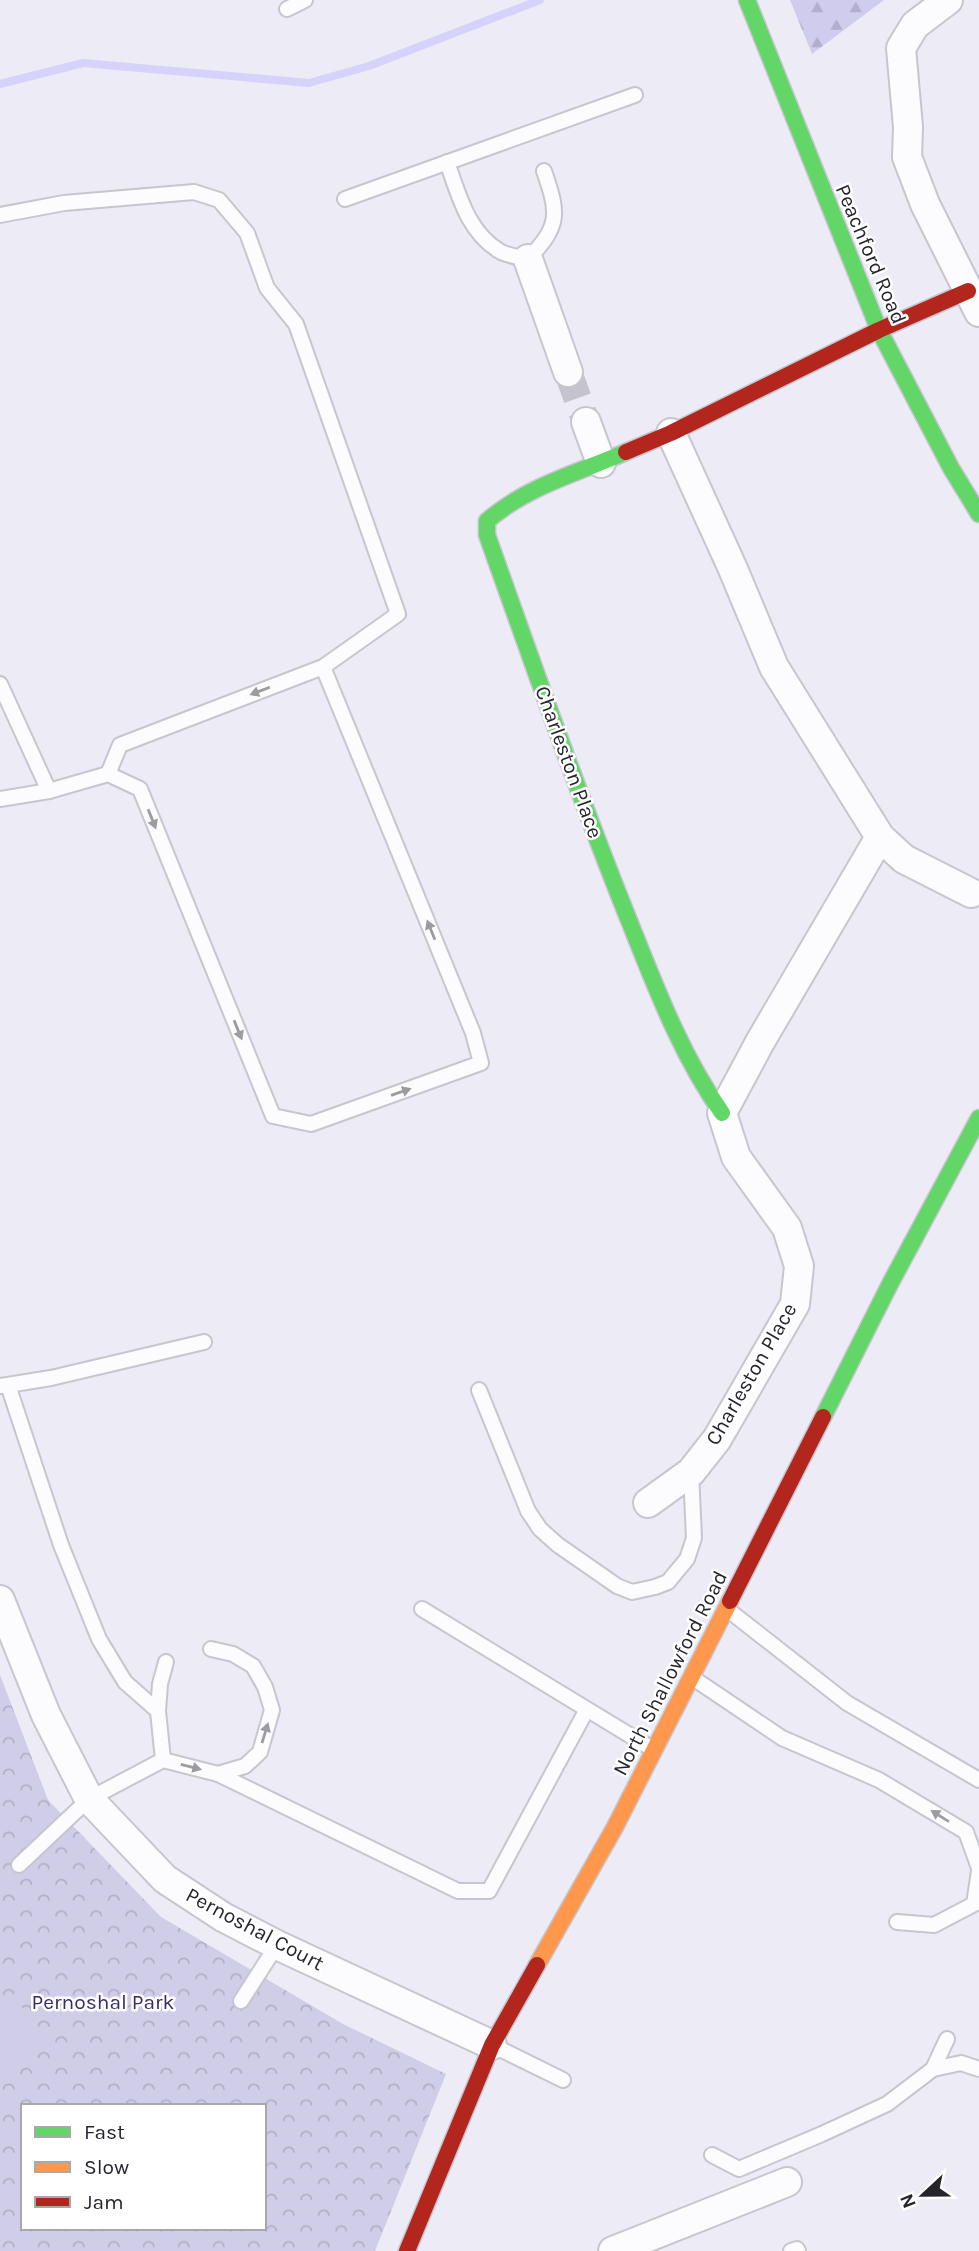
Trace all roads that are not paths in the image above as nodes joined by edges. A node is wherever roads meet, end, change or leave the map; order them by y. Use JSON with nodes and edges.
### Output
{"nodes":[{"id":1,"x":305,"y":0,"type":"edge"},
{"id":2,"x":747,"y":0,"type":"edge"},
{"id":3,"x":948,"y":0,"type":"edge"},
{"id":4,"x":287,"y":9,"type":"dead end"},
{"id":5,"x":635,"y":95,"type":"dead end"},
{"id":6,"x":447,"y":163,"type":"junction"},
{"id":7,"x":544,"y":171,"type":"dead end"},
{"id":8,"x":345,"y":199,"type":"dead end"},
{"id":9,"x":0,"y":215,"type":"edge"},
{"id":10,"x":528,"y":259,"type":"junction"},
{"id":11,"x":974,"y":302,"type":"edge"},
{"id":12,"x":879,"y":330,"type":"junction"},
{"id":13,"x":568,"y":372,"type":"tunnel mouth"},
{"id":14,"x":586,"y":422,"type":"tunnel mouth"},
{"id":15,"x":671,"y":433,"type":"junction"},
{"id":16,"x":601,"y":463,"type":"junction"},
{"id":17,"x":979,"y":514,"type":"edge"},
{"id":18,"x":323,"y":667,"type":"junction"},
{"id":19,"x":0,"y":684,"type":"edge"},
{"id":20,"x":108,"y":774,"type":"junction"},
{"id":21,"x":49,"y":791,"type":"junction"},
{"id":22,"x":0,"y":799,"type":"edge"},
{"id":23,"x":880,"y":837,"type":"junction"},
{"id":24,"x":971,"y":893,"type":"dead end"},
{"id":25,"x":722,"y":1113,"type":"junction"},
{"id":26,"x":978,"y":1121,"type":"edge"},
{"id":27,"x":204,"y":1342,"type":"dead end"},
{"id":28,"x":4,"y":1386,"type":"edge"},
{"id":29,"x":479,"y":1391,"type":"dead end"},
{"id":30,"x":691,"y":1472,"type":"junction"},
{"id":31,"x":648,"y":1503,"type":"dead end"},
{"id":32,"x":0,"y":1600,"type":"edge"},
{"id":33,"x":422,"y":1609,"type":"dead end"},
{"id":34,"x":726,"y":1609,"type":"junction"},
{"id":35,"x":211,"y":1649,"type":"dead end"},
{"id":36,"x":166,"y":1662,"type":"dead end"},
{"id":37,"x":691,"y":1676,"type":"junction"},
{"id":38,"x":158,"y":1711,"type":"junction"},
{"id":39,"x":586,"y":1711,"type":"junction"},
{"id":40,"x":654,"y":1750,"type":"junction"},
{"id":41,"x":163,"y":1760,"type":"junction"},
{"id":42,"x":218,"y":1774,"type":"junction"},
{"id":43,"x":979,"y":1780,"type":"edge"},
{"id":44,"x":89,"y":1799,"type":"junction"},
{"id":45,"x":19,"y":1865,"type":"dead end"},
{"id":46,"x":979,"y":1869,"type":"edge"},
{"id":47,"x":897,"y":1922,"type":"dead end"},
{"id":48,"x":277,"y":1945,"type":"junction"},
{"id":49,"x":241,"y":2001,"type":"dead end"},
{"id":50,"x":947,"y":2039,"type":"dead end"},
{"id":51,"x":492,"y":2045,"type":"junction"},
{"id":52,"x":979,"y":2069,"type":"edge"},
{"id":53,"x":933,"y":2070,"type":"junction"},
{"id":54,"x":562,"y":2080,"type":"dead end"},
{"id":55,"x":712,"y":2155,"type":"dead end"},
{"id":56,"x":787,"y":2182,"type":"dead end"},
{"id":57,"x":407,"y":2251,"type":"edge"},
{"id":58,"x":613,"y":2251,"type":"edge"},
{"id":59,"x":792,"y":2251,"type":"edge"},
{"id":60,"x":798,"y":2251,"type":"edge"}],
"edges":[{"from":1,"to":4,"type":"lane"},
{"from":2,"to":12,"type":"street","name":"Peachford Road"},
{"from":3,"to":11,"type":"street"},
{"from":5,"to":6,"type":"lane"},
{"from":6,"to":8,"type":"lane"},
{"from":6,"to":10,"type":"lane"},
{"from":7,"to":10,"type":"lane"},
{"from":9,"to":18,"type":"lane"},
{"from":10,"to":13,"type":"street"},
{"from":11,"to":12,"type":"street","name":"Charleston Place"},
{"from":12,"to":15,"type":"street","name":"Charleston Place"},
{"from":12,"to":17,"type":"street","name":"Peachford Road"},
{"from":14,"to":16,"type":"street"},
{"from":15,"to":16,"type":"street","name":"Charleston Place"},
{"from":15,"to":23,"type":"street"},
{"from":16,"to":25,"type":"street","name":"Charleston Place"},
{"from":18,"to":20,"type":"lane","one_way":true},
{"from":20,"to":18,"type":"lane","one_way":true},
{"from":19,"to":21,"type":"lane"},
{"from":20,"to":21,"type":"lane"},
{"from":21,"to":22,"type":"lane"},
{"from":23,"to":24,"type":"street"},
{"from":23,"to":25,"type":"street"},
{"from":25,"to":30,"type":"street","name":"Charleston Place"},
{"from":26,"to":34,"type":"street","name":"North Shallowford Road"},
{"from":27,"to":28,"type":"lane"},
{"from":28,"to":38,"type":"lane"},
{"from":29,"to":30,"type":"lane"},
{"from":30,"to":31,"type":"street","name":"Charleston Place"},
{"from":32,"to":44,"type":"street","name":"Pernoshal Court"},
{"from":33,"to":39,"type":"lane"},
{"from":34,"to":37,"type":"street","name":"North Shallowford Road"},
{"from":34,"to":43,"type":"lane"},
{"from":42,"to":35,"type":"lane","one_way":true},
{"from":36,"to":38,"type":"lane"},
{"from":37,"to":40,"type":"street","name":"North Shallowford Road"},
{"from":46,"to":37,"type":"lane","one_way":true},
{"from":38,"to":41,"type":"lane"},
{"from":39,"to":40,"type":"lane"},
{"from":39,"to":42,"type":"lane"},
{"from":40,"to":51,"type":"street","name":"North Shallowford Road"},
{"from":41,"to":42,"type":"lane","one_way":true},
{"from":41,"to":44,"type":"lane"},
{"from":44,"to":45,"type":"lane"},
{"from":44,"to":48,"type":"street","name":"Pernoshal Court"},
{"from":46,"to":47,"type":"lane"},
{"from":48,"to":49,"type":"lane"},
{"from":48,"to":51,"type":"street","name":"Pernoshal Court"},
{"from":50,"to":53,"type":"lane"},
{"from":51,"to":54,"type":"lane"},
{"from":51,"to":57,"type":"street","name":"North Shallowford Road"},
{"from":52,"to":53,"type":"lane"},
{"from":53,"to":55,"type":"lane"},
{"from":56,"to":58,"type":"street"},
{"from":59,"to":60,"type":"lane"}]}
